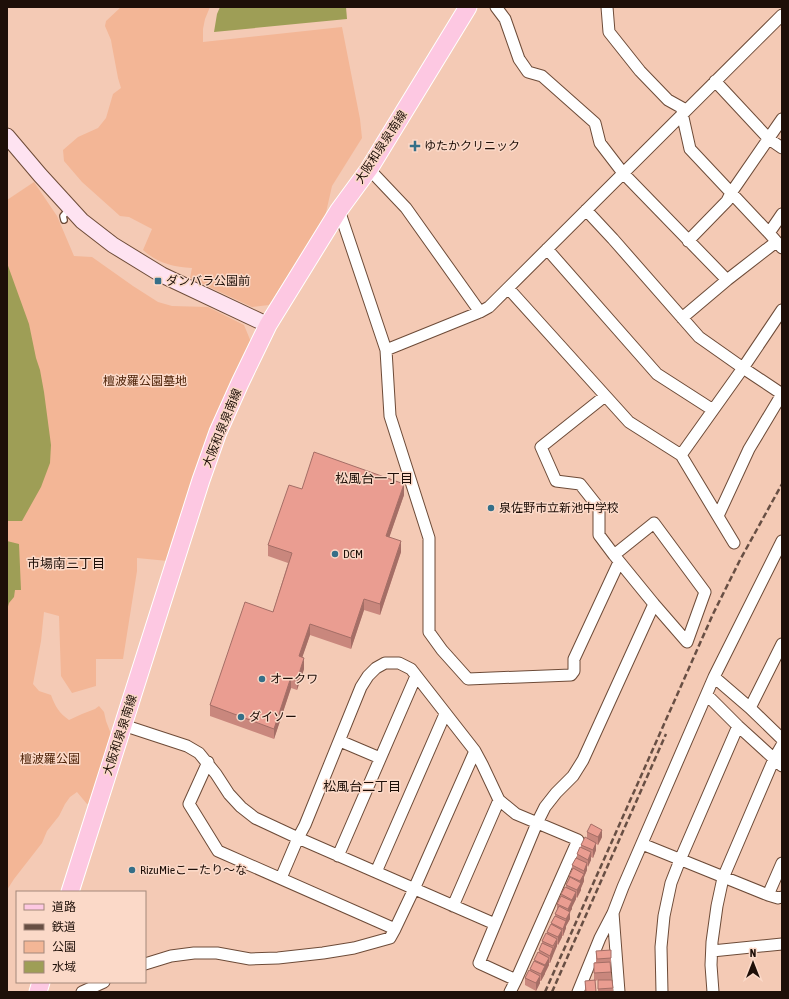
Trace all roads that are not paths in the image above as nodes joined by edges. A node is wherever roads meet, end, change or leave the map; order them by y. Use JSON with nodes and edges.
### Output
{"nodes":[{"id":1,"x":468,"y":7,"type":"edge"},
{"id":2,"x":496,"y":7,"type":"edge"},
{"id":3,"x":607,"y":7,"type":"edge"},
{"id":4,"x":782,"y":15,"type":"edge"},
{"id":5,"x":715,"y":82,"type":"junction"},
{"id":6,"x":684,"y":112,"type":"junction"},
{"id":7,"x":782,"y":119,"type":"edge"},
{"id":8,"x":7,"y":136,"type":"edge"},
{"id":9,"x":768,"y":139,"type":"junction"},
{"id":10,"x":782,"y":148,"type":"edge"},
{"id":11,"x":369,"y":169,"type":"junction"},
{"id":12,"x":623,"y":173,"type":"junction"},
{"id":13,"x":731,"y":193,"type":"junction"},
{"id":14,"x":340,"y":210,"type":"junction"},
{"id":15,"x":586,"y":210,"type":"junction"},
{"id":16,"x":782,"y":214,"type":"edge"},
{"id":17,"x":769,"y":233,"type":"junction"},
{"id":18,"x":688,"y":241,"type":"junction"},
{"id":19,"x":779,"y":245,"type":"edge"},
{"id":20,"x":547,"y":249,"type":"junction"},
{"id":21,"x":727,"y":280,"type":"junction"},
{"id":22,"x":508,"y":288,"type":"junction"},
{"id":23,"x":782,"y":310,"type":"edge"},
{"id":24,"x":480,"y":312,"type":"junction"},
{"id":25,"x":682,"y":318,"type":"junction"},
{"id":26,"x":268,"y":325,"type":"junction"},
{"id":27,"x":386,"y":350,"type":"junction"},
{"id":28,"x":743,"y":368,"type":"junction"},
{"id":29,"x":782,"y":394,"type":"edge"},
{"id":30,"x":604,"y":396,"type":"junction"},
{"id":31,"x":713,"y":410,"type":"junction"},
{"id":32,"x":680,"y":455,"type":"junction"},
{"id":33,"x":718,"y":516,"type":"junction"},
{"id":34,"x":782,"y":541,"type":"edge"},
{"id":35,"x":734,"y":543,"type":"dead end"},
{"id":36,"x":617,"y":559,"type":"junction"},
{"id":37,"x":654,"y":604,"type":"junction"},
{"id":38,"x":782,"y":644,"type":"edge"},
{"id":39,"x":416,"y":676,"type":"junction"},
{"id":40,"x":714,"y":677,"type":"junction"},
{"id":41,"x":707,"y":695,"type":"junction"},
{"id":42,"x":750,"y":708,"type":"junction"},
{"id":43,"x":445,"y":714,"type":"junction"},
{"id":44,"x":123,"y":725,"type":"junction"},
{"id":45,"x":738,"y":726,"type":"junction"},
{"id":46,"x":782,"y":739,"type":"edge"},
{"id":47,"x":340,"y":741,"type":"junction"},
{"id":48,"x":782,"y":745,"type":"edge"},
{"id":49,"x":474,"y":751,"type":"junction"},
{"id":50,"x":380,"y":758,"type":"junction"},
{"id":51,"x":208,"y":762,"type":"junction"},
{"id":52,"x":778,"y":762,"type":"edge"},
{"id":53,"x":498,"y":800,"type":"junction"},
{"id":54,"x":537,"y":823,"type":"junction"},
{"id":55,"x":298,"y":838,"type":"junction"},
{"id":56,"x":642,"y":844,"type":"junction"},
{"id":57,"x":338,"y":856,"type":"junction"},
{"id":58,"x":680,"y":860,"type":"junction"},
{"id":59,"x":782,"y":863,"type":"edge"},
{"id":60,"x":376,"y":872,"type":"junction"},
{"id":61,"x":280,"y":878,"type":"junction"},
{"id":62,"x":724,"y":878,"type":"junction"},
{"id":63,"x":414,"y":889,"type":"junction"},
{"id":64,"x":70,"y":891,"type":"edge"},
{"id":65,"x":768,"y":895,"type":"junction"},
{"id":66,"x":782,"y":897,"type":"edge"},
{"id":67,"x":453,"y":906,"type":"junction"},
{"id":68,"x":613,"y":913,"type":"junction"},
{"id":69,"x":495,"y":924,"type":"junction"},
{"id":70,"x":395,"y":929,"type":"junction"},
{"id":71,"x":782,"y":944,"type":"edge"},
{"id":72,"x":712,"y":951,"type":"junction"},
{"id":73,"x":146,"y":964,"type":"edge"},
{"id":74,"x":516,"y":980,"type":"junction"},
{"id":75,"x":102,"y":983,"type":"edge"},
{"id":76,"x":82,"y":992,"type":"edge"},
{"id":77,"x":510,"y":992,"type":"edge"},
{"id":78,"x":578,"y":992,"type":"edge"},
{"id":79,"x":619,"y":992,"type":"edge"},
{"id":80,"x":662,"y":992,"type":"edge"},
{"id":81,"x":713,"y":992,"type":"edge"}],
"edges":[{"from":1,"to":11,"type":"main road","name":"大阪和泉泉南線"},
{"from":2,"to":12,"type":"street"},
{"from":3,"to":6,"type":"street"},
{"from":4,"to":5,"type":"street"},
{"from":5,"to":6,"type":"street"},
{"from":5,"to":9,"type":"street"},
{"from":6,"to":12,"type":"street"},
{"from":6,"to":13,"type":"street"},
{"from":7,"to":9,"type":"street"},
{"from":8,"to":26,"type":"street"},
{"from":9,"to":10,"type":"street"},
{"from":9,"to":13,"type":"street"},
{"from":11,"to":14,"type":"main road","name":"大阪和泉泉南線"},
{"from":11,"to":24,"type":"street"},
{"from":12,"to":15,"type":"street"},
{"from":12,"to":18,"type":"street"},
{"from":13,"to":17,"type":"street"},
{"from":13,"to":18,"type":"street"},
{"from":14,"to":26,"type":"main road","name":"大阪和泉泉南線"},
{"from":14,"to":27,"type":"street"},
{"from":15,"to":20,"type":"street"},
{"from":15,"to":25,"type":"street"},
{"from":16,"to":17,"type":"street"},
{"from":17,"to":19,"type":"street"},
{"from":18,"to":21,"type":"street"},
{"from":19,"to":21,"type":"street"},
{"from":20,"to":22,"type":"street"},
{"from":20,"to":31,"type":"street"},
{"from":21,"to":25,"type":"street"},
{"from":22,"to":24,"type":"street"},
{"from":22,"to":30,"type":"street"},
{"from":23,"to":28,"type":"street"},
{"from":24,"to":27,"type":"street"},
{"from":25,"to":28,"type":"street"},
{"from":26,"to":44,"type":"main road","name":"大阪和泉泉南線"},
{"from":27,"to":36,"type":"street"},
{"from":28,"to":29,"type":"street"},
{"from":28,"to":31,"type":"street"},
{"from":29,"to":33,"type":"street"},
{"from":30,"to":32,"type":"street"},
{"from":30,"to":36,"type":"street"},
{"from":31,"to":32,"type":"street"},
{"from":32,"to":33,"type":"street"},
{"from":33,"to":35,"type":"street"},
{"from":34,"to":40,"type":"street"},
{"from":36,"to":37,"type":"street"},
{"from":36,"to":37,"type":"street"},
{"from":37,"to":54,"type":"street"},
{"from":38,"to":42,"type":"street"},
{"from":39,"to":43,"type":"street"},
{"from":39,"to":47,"type":"street"},
{"from":39,"to":50,"type":"street"},
{"from":40,"to":41,"type":"street"},
{"from":40,"to":42,"type":"street"},
{"from":41,"to":45,"type":"street"},
{"from":41,"to":56,"type":"street"},
{"from":42,"to":46,"type":"street"},
{"from":43,"to":49,"type":"street"},
{"from":43,"to":60,"type":"street"},
{"from":44,"to":51,"type":"street"},
{"from":44,"to":64,"type":"main road","name":"大阪和泉泉南線"},
{"from":45,"to":52,"type":"street"},
{"from":45,"to":58,"type":"street"},
{"from":47,"to":50,"type":"street"},
{"from":47,"to":55,"type":"street"},
{"from":48,"to":52,"type":"street"},
{"from":49,"to":53,"type":"street"},
{"from":49,"to":63,"type":"street"},
{"from":50,"to":57,"type":"street"},
{"from":51,"to":55,"type":"street"},
{"from":51,"to":61,"type":"street"},
{"from":52,"to":62,"type":"street"},
{"from":53,"to":54,"type":"street"},
{"from":53,"to":67,"type":"street"},
{"from":54,"to":69,"type":"street"},
{"from":54,"to":74,"type":"street"},
{"from":55,"to":57,"type":"street"},
{"from":55,"to":61,"type":"street"},
{"from":56,"to":58,"type":"street"},
{"from":56,"to":68,"type":"street"},
{"from":57,"to":60,"type":"street"},
{"from":58,"to":62,"type":"street"},
{"from":58,"to":80,"type":"street"},
{"from":59,"to":65,"type":"street"},
{"from":60,"to":63,"type":"street"},
{"from":61,"to":70,"type":"street"},
{"from":62,"to":65,"type":"street"},
{"from":62,"to":72,"type":"street"},
{"from":63,"to":67,"type":"street"},
{"from":63,"to":70,"type":"street"},
{"from":65,"to":66,"type":"street"},
{"from":67,"to":69,"type":"street"},
{"from":68,"to":78,"type":"street"},
{"from":68,"to":79,"type":"street"},
{"from":69,"to":74,"type":"street"},
{"from":70,"to":73,"type":"street"},
{"from":71,"to":72,"type":"street"},
{"from":72,"to":81,"type":"street"},
{"from":74,"to":77,"type":"street"},
{"from":75,"to":76,"type":"street"}]}
